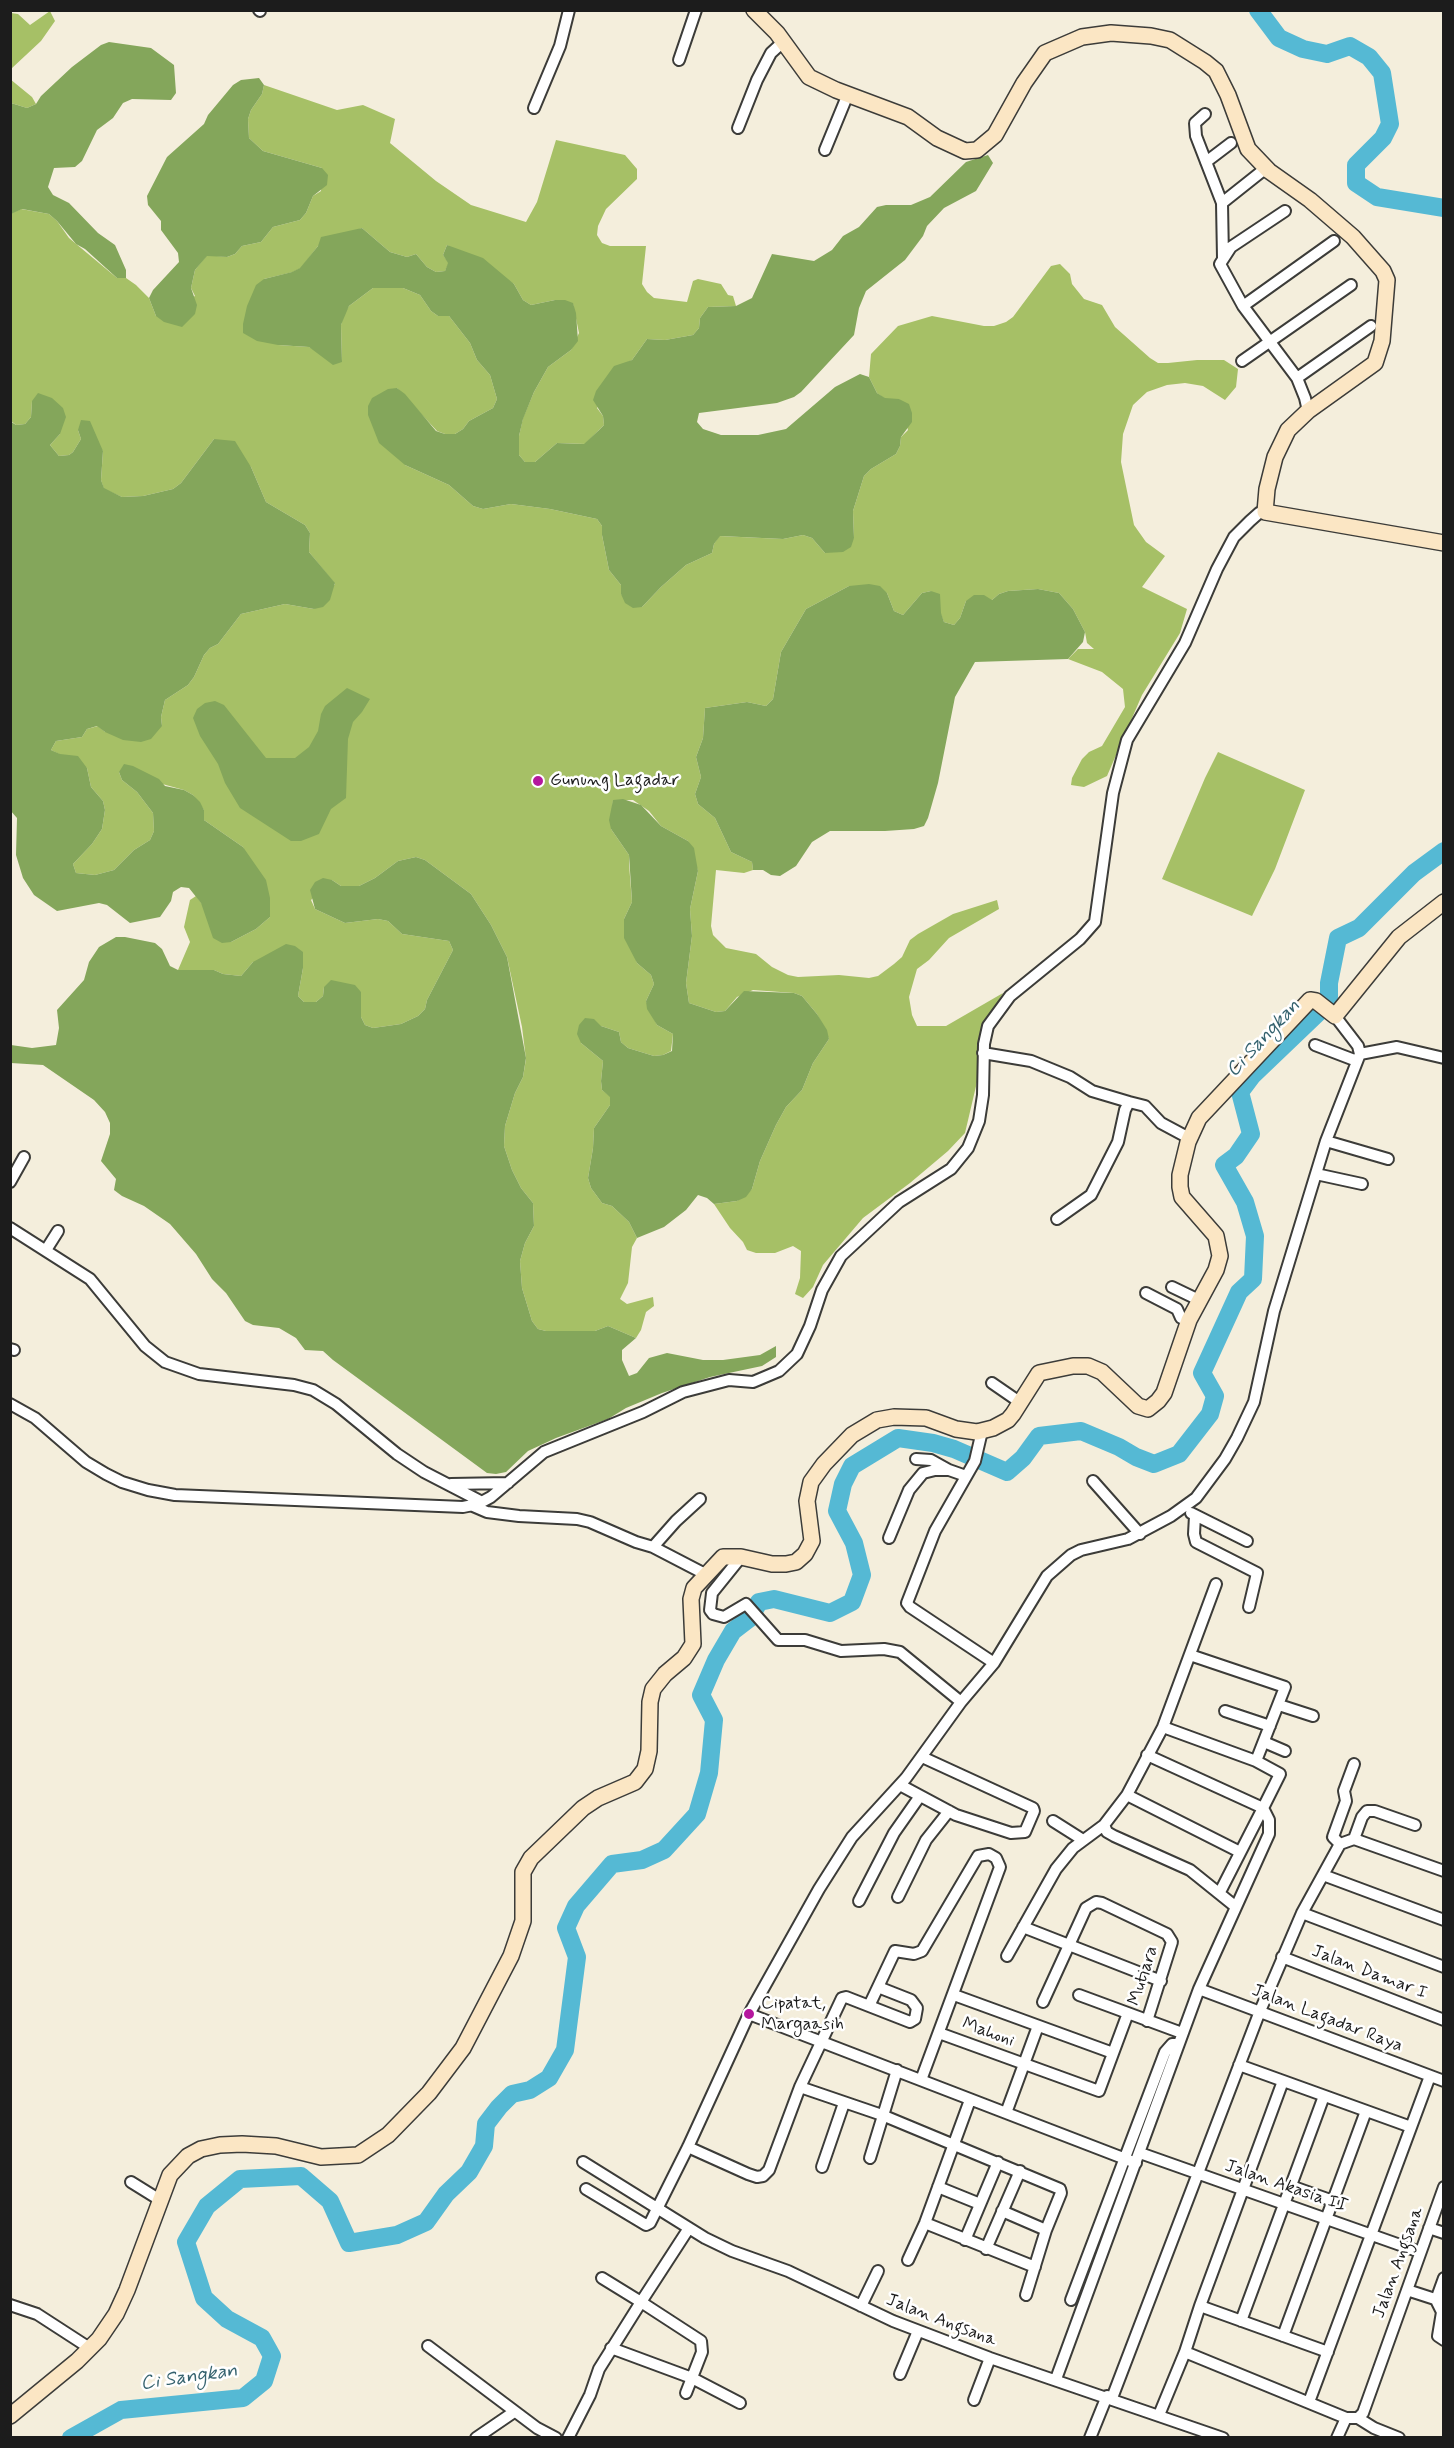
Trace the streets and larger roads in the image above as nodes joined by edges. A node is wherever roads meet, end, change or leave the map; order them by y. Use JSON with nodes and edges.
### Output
{"nodes":[{"id":1,"x":569,"y":10,"type":"edge"},
{"id":2,"x":696,"y":10,"type":"edge"},
{"id":3,"x":754,"y":10,"type":"edge"},
{"id":4,"x":783,"y":42,"type":"junction"},
{"id":5,"x":679,"y":60,"type":"dead end"},
{"id":6,"x":848,"y":94,"type":"junction"},
{"id":7,"x":534,"y":108,"type":"dead end"},
{"id":8,"x":1205,"y":114,"type":"dead end"},
{"id":9,"x":738,"y":128,"type":"dead end"},
{"id":10,"x":1231,"y":143,"type":"dead end"},
{"id":11,"x":825,"y":150,"type":"dead end"},
{"id":12,"x":1206,"y":162,"type":"junction"},
{"id":13,"x":1261,"y":172,"type":"dead end"},
{"id":14,"x":1222,"y":203,"type":"junction"},
{"id":15,"x":1285,"y":211,"type":"dead end"},
{"id":16,"x":1334,"y":241,"type":"dead end"},
{"id":17,"x":1223,"y":258,"type":"junction"},
{"id":18,"x":1351,"y":285,"type":"dead end"},
{"id":19,"x":1243,"y":306,"type":"junction"},
{"id":20,"x":1371,"y":326,"type":"dead end"},
{"id":21,"x":1270,"y":342,"type":"junction"},
{"id":22,"x":1242,"y":361,"type":"dead end"},
{"id":23,"x":1296,"y":378,"type":"junction"},
{"id":24,"x":1308,"y":411,"type":"junction"},
{"id":25,"x":1265,"y":512,"type":"junction"},
{"id":26,"x":1443,"y":543,"type":"edge"},
{"id":27,"x":1443,"y":903,"type":"edge"},
{"id":28,"x":1329,"y":1012,"type":"junction"},
{"id":29,"x":1315,"y":1045,"type":"dead end"},
{"id":30,"x":983,"y":1053,"type":"junction"},
{"id":31,"x":1359,"y":1058,"type":"junction"},
{"id":32,"x":1443,"y":1058,"type":"edge"},
{"id":33,"x":1129,"y":1102,"type":"junction"},
{"id":34,"x":1185,"y":1135,"type":"junction"},
{"id":35,"x":1326,"y":1141,"type":"junction"},
{"id":36,"x":24,"y":1156,"type":"dead end"},
{"id":37,"x":1388,"y":1159,"type":"dead end"},
{"id":38,"x":1316,"y":1174,"type":"junction"},
{"id":39,"x":10,"y":1182,"type":"edge"},
{"id":40,"x":1362,"y":1184,"type":"dead end"},
{"id":41,"x":1057,"y":1219,"type":"dead end"},
{"id":42,"x":10,"y":1228,"type":"edge"},
{"id":43,"x":58,"y":1231,"type":"dead end"},
{"id":44,"x":46,"y":1250,"type":"junction"},
{"id":45,"x":1172,"y":1287,"type":"dead end"},
{"id":46,"x":1146,"y":1293,"type":"dead end"},
{"id":47,"x":1195,"y":1297,"type":"junction"},
{"id":48,"x":1185,"y":1319,"type":"junction"},
{"id":49,"x":992,"y":1383,"type":"dead end"},
{"id":50,"x":1015,"y":1399,"type":"junction"},
{"id":51,"x":10,"y":1404,"type":"edge"},
{"id":52,"x":982,"y":1431,"type":"junction"},
{"id":53,"x":916,"y":1459,"type":"dead end"},
{"id":54,"x":949,"y":1470,"type":"junction"},
{"id":55,"x":966,"y":1476,"type":"junction"},
{"id":56,"x":1093,"y":1481,"type":"dead end"},
{"id":57,"x":508,"y":1483,"type":"junction"},
{"id":58,"x":450,"y":1484,"type":"junction"},
{"id":59,"x":700,"y":1499,"type":"dead end"},
{"id":60,"x":478,"y":1504,"type":"junction"},
{"id":61,"x":1184,"y":1508,"type":"junction"},
{"id":62,"x":1195,"y":1516,"type":"junction"},
{"id":63,"x":1140,"y":1534,"type":"junction"},
{"id":64,"x":889,"y":1538,"type":"dead end"},
{"id":65,"x":1247,"y":1541,"type":"dead end"},
{"id":66,"x":653,"y":1547,"type":"junction"},
{"id":67,"x":741,"y":1557,"type":"junction"},
{"id":68,"x":697,"y":1571,"type":"junction"},
{"id":69,"x":1216,"y":1584,"type":"dead end"},
{"id":70,"x":1249,"y":1607,"type":"dead end"},
{"id":71,"x":1190,"y":1655,"type":"junction"},
{"id":72,"x":994,"y":1663,"type":"junction"},
{"id":73,"x":961,"y":1702,"type":"junction"},
{"id":74,"x":1279,"y":1705,"type":"junction"},
{"id":75,"x":1225,"y":1711,"type":"dead end"},
{"id":76,"x":1312,"y":1716,"type":"dead end"},
{"id":77,"x":1270,"y":1726,"type":"junction"},
{"id":78,"x":1163,"y":1727,"type":"junction"},
{"id":79,"x":1264,"y":1742,"type":"junction"},
{"id":80,"x":1286,"y":1751,"type":"dead end"},
{"id":81,"x":1147,"y":1755,"type":"junction"},
{"id":82,"x":922,"y":1757,"type":"junction"},
{"id":83,"x":1256,"y":1761,"type":"junction"},
{"id":84,"x":1354,"y":1764,"type":"dead end"},
{"id":85,"x":900,"y":1785,"type":"junction"},
{"id":86,"x":1127,"y":1795,"type":"junction"},
{"id":87,"x":920,"y":1796,"type":"junction"},
{"id":88,"x":1263,"y":1808,"type":"junction"},
{"id":89,"x":949,"y":1811,"type":"junction"},
{"id":90,"x":1053,"y":1821,"type":"dead end"},
{"id":91,"x":1104,"y":1825,"type":"junction"},
{"id":92,"x":1415,"y":1825,"type":"dead end"},
{"id":93,"x":1354,"y":1839,"type":"junction"},
{"id":94,"x":1083,"y":1840,"type":"junction"},
{"id":95,"x":1340,"y":1844,"type":"junction"},
{"id":96,"x":1240,"y":1852,"type":"junction"},
{"id":97,"x":1443,"y":1871,"type":"edge"},
{"id":98,"x":1323,"y":1875,"type":"junction"},
{"id":99,"x":1220,"y":1892,"type":"junction"},
{"id":100,"x":898,"y":1897,"type":"dead end"},
{"id":101,"x":859,"y":1901,"type":"dead end"},
{"id":102,"x":1236,"y":1907,"type":"junction"},
{"id":103,"x":1302,"y":1912,"type":"junction"},
{"id":104,"x":1443,"y":1920,"type":"edge"},
{"id":105,"x":1023,"y":1927,"type":"junction"},
{"id":106,"x":1070,"y":1945,"type":"junction"},
{"id":107,"x":1007,"y":1956,"type":"dead end"},
{"id":108,"x":1282,"y":1957,"type":"junction"},
{"id":109,"x":1443,"y":1968,"type":"edge"},
{"id":110,"x":1161,"y":1980,"type":"junction"},
{"id":111,"x":878,"y":1987,"type":"junction"},
{"id":112,"x":1199,"y":1989,"type":"junction"},
{"id":113,"x":954,"y":1995,"type":"junction"},
{"id":114,"x":1079,"y":1995,"type":"dead end"},
{"id":115,"x":1043,"y":2002,"type":"dead end"},
{"id":116,"x":868,"y":2006,"type":"junction"},
{"id":117,"x":1260,"y":2011,"type":"junction"},
{"id":118,"x":1128,"y":2013,"type":"junction"},
{"id":119,"x":749,"y":2014,"type":"junction"},
{"id":120,"x":1148,"y":2020,"type":"junction"},
{"id":121,"x":1443,"y":2020,"type":"edge"},
{"id":122,"x":1038,"y":2026,"type":"junction"},
{"id":123,"x":939,"y":2032,"type":"junction"},
{"id":124,"x":1180,"y":2039,"type":"junction"},
{"id":125,"x":824,"y":2041,"type":"junction"},
{"id":126,"x":1113,"y":2053,"type":"junction"},
{"id":127,"x":1024,"y":2064,"type":"junction"},
{"id":128,"x":1239,"y":2065,"type":"junction"},
{"id":129,"x":897,"y":2070,"type":"junction"},
{"id":130,"x":1430,"y":2076,"type":"junction"},
{"id":131,"x":1443,"y":2078,"type":"edge"},
{"id":132,"x":921,"y":2080,"type":"junction"},
{"id":133,"x":1283,"y":2081,"type":"junction"},
{"id":134,"x":800,"y":2087,"type":"junction"},
{"id":135,"x":1324,"y":2096,"type":"junction"},
{"id":136,"x":970,"y":2100,"type":"junction"},
{"id":137,"x":844,"y":2103,"type":"junction"},
{"id":138,"x":1366,"y":2111,"type":"junction"},
{"id":139,"x":1006,"y":2113,"type":"junction"},
{"id":140,"x":882,"y":2115,"type":"junction"},
{"id":141,"x":1411,"y":2127,"type":"junction"},
{"id":142,"x":954,"y":2144,"type":"junction"},
{"id":143,"x":688,"y":2147,"type":"junction"},
{"id":144,"x":870,"y":2158,"type":"dead end"},
{"id":145,"x":1138,"y":2158,"type":"junction"},
{"id":146,"x":1124,"y":2159,"type":"junction"},
{"id":147,"x":583,"y":2162,"type":"dead end"},
{"id":148,"x":998,"y":2162,"type":"junction"},
{"id":149,"x":822,"y":2167,"type":"dead end"},
{"id":150,"x":1020,"y":2171,"type":"junction"},
{"id":151,"x":1197,"y":2173,"type":"junction"},
{"id":152,"x":131,"y":2182,"type":"dead end"},
{"id":153,"x":1291,"y":2186,"type":"junction"},
{"id":154,"x":938,"y":2187,"type":"junction"},
{"id":155,"x":1443,"y":2187,"type":"edge"},
{"id":156,"x":586,"y":2189,"type":"dead end"},
{"id":157,"x":1243,"y":2189,"type":"junction"},
{"id":158,"x":160,"y":2200,"type":"junction"},
{"id":159,"x":1333,"y":2201,"type":"junction"},
{"id":160,"x":980,"y":2204,"type":"junction"},
{"id":161,"x":1284,"y":2204,"type":"junction"},
{"id":162,"x":658,"y":2208,"type":"junction"},
{"id":163,"x":1002,"y":2211,"type":"junction"},
{"id":164,"x":1326,"y":2219,"type":"junction"},
{"id":165,"x":925,"y":2223,"type":"junction"},
{"id":166,"x":688,"y":2228,"type":"junction"},
{"id":167,"x":1429,"y":2228,"type":"junction"},
{"id":168,"x":1046,"y":2230,"type":"junction"},
{"id":169,"x":1443,"y":2233,"type":"edge"},
{"id":170,"x":1371,"y":2234,"type":"junction"},
{"id":171,"x":965,"y":2240,"type":"junction"},
{"id":172,"x":986,"y":2249,"type":"junction"},
{"id":173,"x":1420,"y":2252,"type":"junction"},
{"id":174,"x":908,"y":2260,"type":"dead end"},
{"id":175,"x":1035,"y":2267,"type":"junction"},
{"id":176,"x":878,"y":2271,"type":"dead end"},
{"id":177,"x":602,"y":2278,"type":"dead end"},
{"id":178,"x":1443,"y":2278,"type":"edge"},
{"id":179,"x":1407,"y":2290,"type":"junction"},
{"id":180,"x":1026,"y":2295,"type":"dead end"},
{"id":181,"x":1071,"y":2300,"type":"dead end"},
{"id":182,"x":1440,"y":2301,"type":"edge"},
{"id":183,"x":641,"y":2302,"type":"junction"},
{"id":184,"x":10,"y":2305,"type":"edge"},
{"id":185,"x":861,"y":2306,"type":"junction"},
{"id":186,"x":1200,"y":2306,"type":"junction"},
{"id":187,"x":1241,"y":2321,"type":"junction"},
{"id":188,"x":918,"y":2331,"type":"junction"},
{"id":189,"x":1283,"y":2336,"type":"junction"},
{"id":190,"x":1443,"y":2340,"type":"edge"},
{"id":191,"x":86,"y":2344,"type":"junction"},
{"id":192,"x":428,"y":2346,"type":"dead end"},
{"id":193,"x":611,"y":2348,"type":"junction"},
{"id":194,"x":1185,"y":2352,"type":"junction"},
{"id":195,"x":1328,"y":2352,"type":"junction"},
{"id":196,"x":990,"y":2358,"type":"junction"},
{"id":197,"x":900,"y":2374,"type":"dead end"},
{"id":198,"x":692,"y":2378,"type":"junction"},
{"id":199,"x":1056,"y":2379,"type":"junction"},
{"id":200,"x":686,"y":2393,"type":"dead end"},
{"id":201,"x":1109,"y":2397,"type":"junction"},
{"id":202,"x":974,"y":2400,"type":"dead end"},
{"id":203,"x":1309,"y":2402,"type":"junction"},
{"id":204,"x":740,"y":2403,"type":"dead end"},
{"id":205,"x":514,"y":2412,"type":"junction"},
{"id":206,"x":1159,"y":2415,"type":"junction"},
{"id":207,"x":10,"y":2416,"type":"edge"},
{"id":208,"x":1346,"y":2418,"type":"junction"},
{"id":209,"x":1358,"y":2418,"type":"junction"},
{"id":210,"x":476,"y":2438,"type":"edge"},
{"id":211,"x":556,"y":2438,"type":"edge"},
{"id":212,"x":568,"y":2438,"type":"edge"},
{"id":213,"x":1090,"y":2438,"type":"edge"},
{"id":214,"x":1223,"y":2438,"type":"edge"},
{"id":215,"x":1337,"y":2438,"type":"edge"},
{"id":216,"x":1399,"y":2438,"type":"edge"}],
"edges":[{"from":1,"to":7,"type":"street"},
{"from":2,"to":5,"type":"street"},
{"from":3,"to":4,"type":"street"},
{"from":4,"to":6,"type":"street"},
{"from":4,"to":9,"type":"street"},
{"from":6,"to":11,"type":"street"},
{"from":6,"to":24,"type":"street"},
{"from":8,"to":12,"type":"street"},
{"from":10,"to":12,"type":"street"},
{"from":12,"to":14,"type":"street"},
{"from":13,"to":14,"type":"street"},
{"from":14,"to":17,"type":"street"},
{"from":15,"to":17,"type":"street"},
{"from":16,"to":19,"type":"street"},
{"from":17,"to":19,"type":"street"},
{"from":18,"to":21,"type":"street"},
{"from":19,"to":21,"type":"street"},
{"from":20,"to":23,"type":"street"},
{"from":21,"to":22,"type":"street"},
{"from":21,"to":23,"type":"street"},
{"from":23,"to":24,"type":"street"},
{"from":24,"to":25,"type":"street"},
{"from":25,"to":26,"type":"street"},
{"from":25,"to":30,"type":"street"},
{"from":27,"to":28,"type":"street"},
{"from":28,"to":31,"type":"street"},
{"from":28,"to":34,"type":"street"},
{"from":29,"to":31,"type":"street"},
{"from":30,"to":33,"type":"street"},
{"from":30,"to":57,"type":"street"},
{"from":31,"to":32,"type":"street"},
{"from":31,"to":35,"type":"street"},
{"from":33,"to":34,"type":"street"},
{"from":33,"to":41,"type":"street"},
{"from":34,"to":47,"type":"street"},
{"from":35,"to":37,"type":"street"},
{"from":35,"to":38,"type":"street"},
{"from":36,"to":39,"type":"street"},
{"from":38,"to":40,"type":"street"},
{"from":38,"to":61,"type":"street"},
{"from":42,"to":44,"type":"street"},
{"from":43,"to":44,"type":"street"},
{"from":44,"to":58,"type":"street"},
{"from":45,"to":47,"type":"street"},
{"from":46,"to":48,"type":"street"},
{"from":47,"to":48,"type":"street"},
{"from":48,"to":50,"type":"street"},
{"from":49,"to":50,"type":"street"},
{"from":50,"to":52,"type":"street"},
{"from":51,"to":60,"type":"street"},
{"from":52,"to":55,"type":"street"},
{"from":52,"to":67,"type":"street"},
{"from":53,"to":54,"type":"street"},
{"from":54,"to":55,"type":"street"},
{"from":54,"to":64,"type":"street"},
{"from":55,"to":72,"type":"street"},
{"from":56,"to":63,"type":"street"},
{"from":57,"to":58,"type":"street"},
{"from":57,"to":60,"type":"street"},
{"from":58,"to":60,"type":"street"},
{"from":59,"to":66,"type":"street"},
{"from":60,"to":66,"type":"street"},
{"from":61,"to":62,"type":"street"},
{"from":61,"to":63,"type":"street"},
{"from":62,"to":65,"type":"street"},
{"from":62,"to":70,"type":"street"},
{"from":63,"to":72,"type":"street"},
{"from":66,"to":68,"type":"street"},
{"from":67,"to":68,"type":"street"},
{"from":67,"to":73,"type":"street"},
{"from":68,"to":158,"type":"street"},
{"from":69,"to":71,"type":"street"},
{"from":71,"to":74,"type":"street"},
{"from":71,"to":78,"type":"street"},
{"from":72,"to":73,"type":"street"},
{"from":73,"to":82,"type":"street"},
{"from":74,"to":76,"type":"street"},
{"from":74,"to":77,"type":"street"},
{"from":75,"to":77,"type":"street"},
{"from":77,"to":79,"type":"street"},
{"from":78,"to":81,"type":"street"},
{"from":78,"to":83,"type":"street"},
{"from":79,"to":80,"type":"street"},
{"from":79,"to":83,"type":"street"},
{"from":81,"to":86,"type":"street"},
{"from":81,"to":88,"type":"street"},
{"from":82,"to":85,"type":"street"},
{"from":82,"to":89,"type":"street"},
{"from":83,"to":88,"type":"street"},
{"from":84,"to":95,"type":"street"},
{"from":85,"to":87,"type":"street"},
{"from":85,"to":119,"type":"street"},
{"from":86,"to":91,"type":"street"},
{"from":86,"to":96,"type":"street"},
{"from":87,"to":89,"type":"street"},
{"from":87,"to":101,"type":"street"},
{"from":88,"to":96,"type":"street"},
{"from":88,"to":102,"type":"street"},
{"from":89,"to":100,"type":"street"},
{"from":90,"to":94,"type":"street"},
{"from":91,"to":94,"type":"street"},
{"from":91,"to":99,"type":"street"},
{"from":92,"to":93,"type":"street"},
{"from":93,"to":95,"type":"street"},
{"from":93,"to":97,"type":"street"},
{"from":94,"to":105,"type":"street"},
{"from":95,"to":98,"type":"street"},
{"from":96,"to":99,"type":"street"},
{"from":98,"to":103,"type":"street"},
{"from":98,"to":104,"type":"street"},
{"from":99,"to":102,"type":"street"},
{"from":102,"to":112,"type":"street"},
{"from":103,"to":108,"type":"street"},
{"from":103,"to":109,"type":"street"},
{"from":105,"to":106,"type":"street"},
{"from":105,"to":107,"type":"street"},
{"from":106,"to":110,"type":"street"},
{"from":106,"to":110,"type":"street","name":"Mutiara"},
{"from":106,"to":115,"type":"street"},
{"from":108,"to":117,"type":"street"},
{"from":108,"to":121,"type":"street","name":"Jalan Damar I"},
{"from":110,"to":120,"type":"street","name":"Mutiara"},
{"from":111,"to":113,"type":"street"},
{"from":111,"to":116,"type":"street"},
{"from":111,"to":116,"type":"street"},
{"from":112,"to":117,"type":"street","name":"Jalan Lagadar Raya"},
{"from":112,"to":124,"type":"street"},
{"from":113,"to":122,"type":"street"},
{"from":113,"to":123,"type":"street"},
{"from":114,"to":118,"type":"street"},
{"from":116,"to":125,"type":"street"},
{"from":117,"to":128,"type":"street"},
{"from":117,"to":130,"type":"street","name":"Jalan Lagadar Raya"},
{"from":118,"to":120,"type":"street"},
{"from":118,"to":126,"type":"street"},
{"from":119,"to":125,"type":"street","name":"Jalan Akasia II"},
{"from":119,"to":143,"type":"street"},
{"from":120,"to":124,"type":"street"},
{"from":122,"to":126,"type":"street"},
{"from":122,"to":127,"type":"street"},
{"from":123,"to":127,"type":"street","name":"Mahoni"},
{"from":123,"to":132,"type":"street"},
{"from":124,"to":145,"type":"street"},
{"from":124,"to":146,"type":"street"},
{"from":125,"to":129,"type":"street","name":"Jalan Akasia II"},
{"from":125,"to":134,"type":"street"},
{"from":126,"to":127,"type":"street","name":"Mahoni"},
{"from":127,"to":139,"type":"street"},
{"from":128,"to":133,"type":"street"},
{"from":128,"to":151,"type":"street"},
{"from":129,"to":132,"type":"street","name":"Jalan Akasia II"},
{"from":129,"to":140,"type":"street"},
{"from":130,"to":131,"type":"street","name":"Jalan Lagadar Raya"},
{"from":130,"to":141,"type":"street"},
{"from":132,"to":136,"type":"street","name":"Jalan Akasia II"},
{"from":133,"to":135,"type":"street"},
{"from":133,"to":157,"type":"street"},
{"from":134,"to":137,"type":"street"},
{"from":134,"to":143,"type":"street"},
{"from":135,"to":138,"type":"street"},
{"from":135,"to":153,"type":"street"},
{"from":136,"to":139,"type":"street","name":"Jalan Akasia II"},
{"from":136,"to":142,"type":"street"},
{"from":137,"to":140,"type":"street"},
{"from":137,"to":149,"type":"street"},
{"from":138,"to":141,"type":"street"},
{"from":138,"to":159,"type":"street"},
{"from":139,"to":146,"type":"street","name":"Jalan Akasia II"},
{"from":140,"to":142,"type":"street"},
{"from":140,"to":144,"type":"street"},
{"from":141,"to":170,"type":"street"},
{"from":142,"to":148,"type":"street"},
{"from":142,"to":154,"type":"street"},
{"from":143,"to":162,"type":"street"},
{"from":145,"to":146,"type":"street","name":"Jalan Akasia II"},
{"from":145,"to":151,"type":"street","name":"Jalan Akasia II"},
{"from":145,"to":199,"type":"street"},
{"from":146,"to":181,"type":"street"},
{"from":147,"to":162,"type":"street","name":"Jalan Angsana"},
{"from":148,"to":150,"type":"street"},
{"from":148,"to":160,"type":"street"},
{"from":150,"to":163,"type":"street"},
{"from":150,"to":168,"type":"street"},
{"from":151,"to":157,"type":"street","name":"Jalan Akasia II"},
{"from":151,"to":201,"type":"street"},
{"from":152,"to":158,"type":"street"},
{"from":153,"to":159,"type":"street"},
{"from":153,"to":161,"type":"street"},
{"from":154,"to":160,"type":"street"},
{"from":154,"to":165,"type":"street"},
{"from":155,"to":167,"type":"street","name":"Jalan Angsana"},
{"from":156,"to":162,"type":"street"},
{"from":157,"to":161,"type":"street","name":"Jalan Akasia II"},
{"from":157,"to":186,"type":"street"},
{"from":158,"to":191,"type":"street"},
{"from":159,"to":164,"type":"street"},
{"from":160,"to":171,"type":"street"},
{"from":161,"to":164,"type":"street","name":"Jalan Akasia II"},
{"from":161,"to":187,"type":"street"},
{"from":162,"to":166,"type":"street","name":"Jalan Angsana"},
{"from":163,"to":168,"type":"street"},
{"from":163,"to":172,"type":"street"},
{"from":164,"to":170,"type":"street","name":"Jalan Akasia II"},
{"from":164,"to":189,"type":"street"},
{"from":165,"to":171,"type":"street"},
{"from":165,"to":174,"type":"street"},
{"from":166,"to":183,"type":"street"},
{"from":166,"to":185,"type":"street","name":"Jalan Angsana"},
{"from":167,"to":169,"type":"street"},
{"from":167,"to":173,"type":"street","name":"Jalan Angsana"},
{"from":168,"to":175,"type":"street"},
{"from":170,"to":173,"type":"street","name":"Jalan Akasia II"},
{"from":170,"to":195,"type":"street"},
{"from":171,"to":172,"type":"street"},
{"from":172,"to":175,"type":"street"},
{"from":173,"to":179,"type":"street","name":"Jalan Angsana"},
{"from":175,"to":180,"type":"street"},
{"from":176,"to":185,"type":"street"},
{"from":177,"to":183,"type":"street"},
{"from":178,"to":182,"type":"street"},
{"from":179,"to":182,"type":"street"},
{"from":179,"to":209,"type":"street","name":"Jalan Angsana"},
{"from":182,"to":190,"type":"street"},
{"from":183,"to":193,"type":"street"},
{"from":183,"to":198,"type":"street"},
{"from":184,"to":191,"type":"street"},
{"from":185,"to":188,"type":"street","name":"Jalan Angsana"},
{"from":186,"to":187,"type":"street"},
{"from":186,"to":194,"type":"street"},
{"from":187,"to":189,"type":"street"},
{"from":188,"to":196,"type":"street","name":"Jalan Angsana"},
{"from":188,"to":197,"type":"street"},
{"from":189,"to":195,"type":"street"},
{"from":191,"to":207,"type":"street"},
{"from":192,"to":205,"type":"street"},
{"from":193,"to":198,"type":"street"},
{"from":193,"to":212,"type":"street"},
{"from":194,"to":203,"type":"street"},
{"from":194,"to":206,"type":"street"},
{"from":195,"to":203,"type":"street"},
{"from":196,"to":199,"type":"street","name":"Jalan Angsana"},
{"from":196,"to":202,"type":"street"},
{"from":198,"to":200,"type":"street"},
{"from":198,"to":204,"type":"street"},
{"from":199,"to":201,"type":"street","name":"Jalan Angsana"},
{"from":201,"to":206,"type":"street","name":"Jalan Angsana"},
{"from":201,"to":213,"type":"street"},
{"from":203,"to":208,"type":"street"},
{"from":205,"to":210,"type":"street"},
{"from":205,"to":211,"type":"street"},
{"from":206,"to":214,"type":"street","name":"Jalan Angsana"},
{"from":208,"to":209,"type":"street"},
{"from":208,"to":215,"type":"street"},
{"from":209,"to":216,"type":"street"}]}
